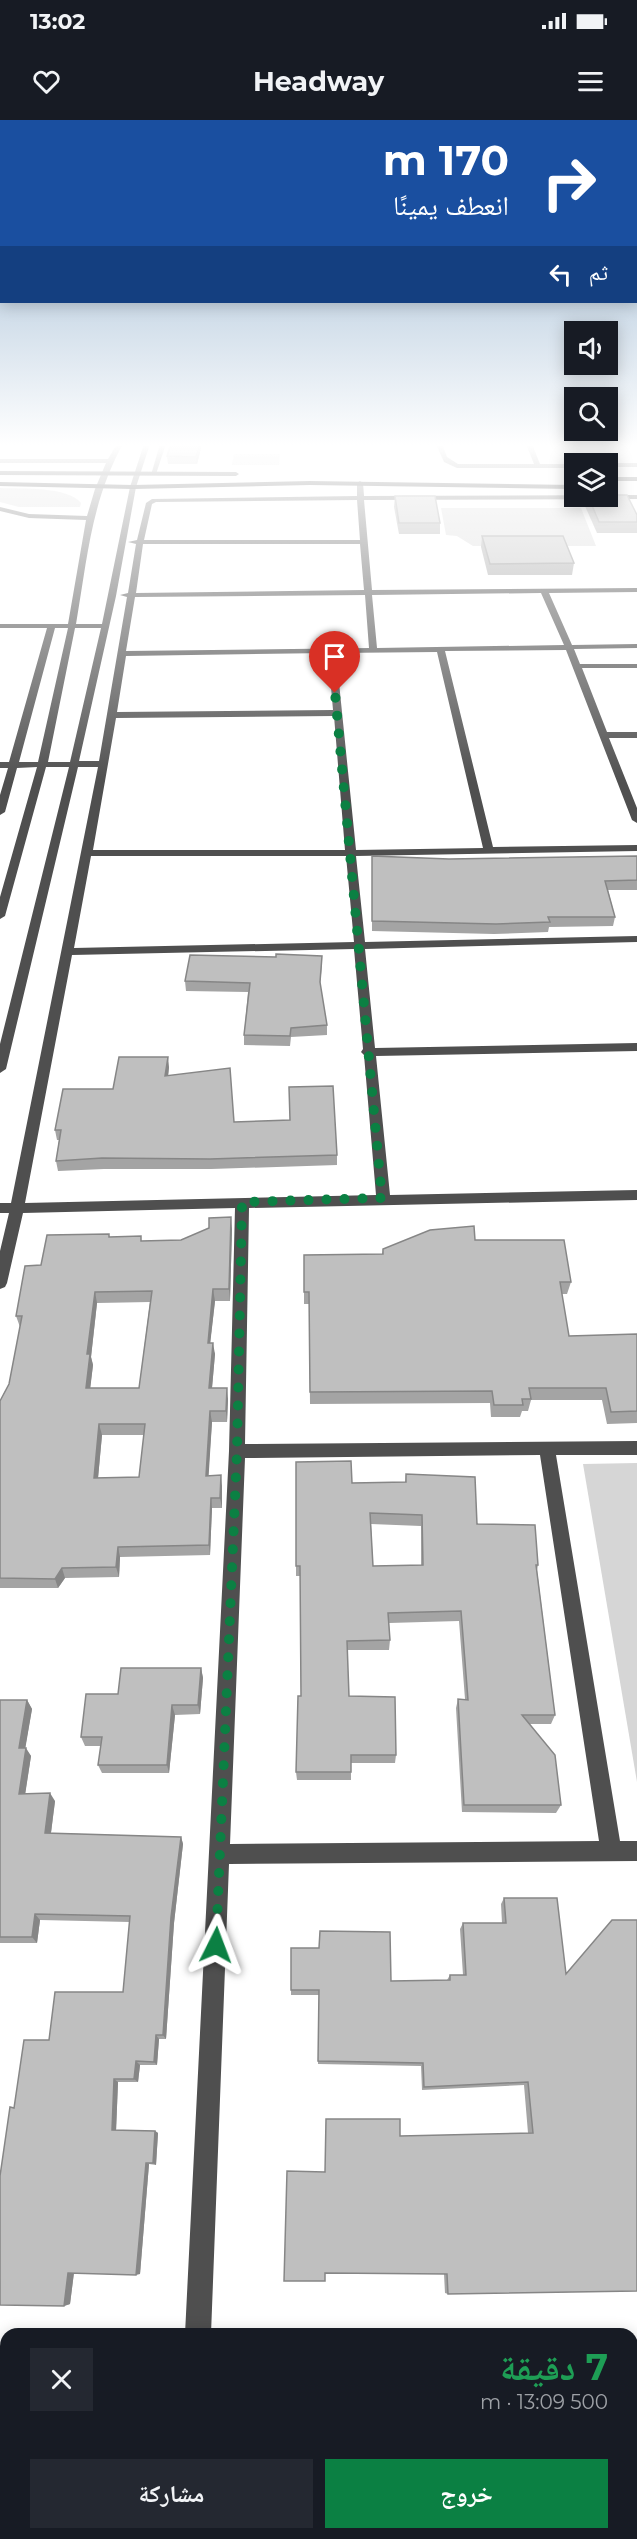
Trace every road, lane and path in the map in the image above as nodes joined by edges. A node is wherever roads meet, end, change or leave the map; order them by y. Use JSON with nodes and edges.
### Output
{"nodes":[{"id":1,"x":83,"y":557,"type":"edge"},
{"id":2,"x":119,"y":557,"type":"edge"},
{"id":3,"x":138,"y":557,"type":"edge"},
{"id":4,"x":365,"y":557,"type":"edge"},
{"id":5,"x":637,"y":590,"type":"edge"},
{"id":6,"x":544,"y":591,"type":"junction"},
{"id":7,"x":370,"y":593,"type":"junction"},
{"id":8,"x":133,"y":595,"type":"junction"},
{"id":9,"x":112,"y":596,"type":"junction"},
{"id":10,"x":0,"y":626,"type":"edge"},
{"id":11,"x":52,"y":626,"type":"junction"},
{"id":12,"x":72,"y":626,"type":"junction"},
{"id":13,"x":105,"y":626,"type":"junction"},
{"id":14,"x":637,"y":646,"type":"edge"},
{"id":15,"x":567,"y":647,"type":"junction"},
{"id":16,"x":441,"y":650,"type":"junction"},
{"id":17,"x":373,"y":651,"type":"junction"},
{"id":18,"x":332,"y":652,"type":"junction"},
{"id":19,"x":122,"y":654,"type":"junction"},
{"id":20,"x":577,"y":666,"type":"junction"},
{"id":21,"x":637,"y":666,"type":"edge"},
{"id":22,"x":337,"y":713,"type":"junction"},
{"id":23,"x":112,"y":715,"type":"junction"},
{"id":24,"x":605,"y":735,"type":"junction"},
{"id":25,"x":637,"y":735,"type":"edge"},
{"id":26,"x":74,"y":764,"type":"junction"},
{"id":27,"x":102,"y":764,"type":"junction"},
{"id":28,"x":0,"y":765,"type":"edge"},
{"id":29,"x":14,"y":765,"type":"junction"},
{"id":30,"x":43,"y":765,"type":"junction"},
{"id":31,"x":0,"y":812,"type":"edge"},
{"id":32,"x":637,"y":820,"type":"edge"},
{"id":33,"x":637,"y":848,"type":"edge"},
{"id":34,"x":489,"y":851,"type":"junction"},
{"id":35,"x":87,"y":853,"type":"junction"},
{"id":36,"x":351,"y":853,"type":"junction"},
{"id":37,"x":0,"y":916,"type":"edge"},
{"id":38,"x":637,"y":939,"type":"edge"},
{"id":39,"x":360,"y":946,"type":"junction"},
{"id":40,"x":66,"y":952,"type":"junction"},
{"id":41,"x":637,"y":1047,"type":"edge"},
{"id":42,"x":367,"y":1052,"type":"junction"},
{"id":43,"x":0,"y":1069,"type":"edge"},
{"id":44,"x":637,"y":1195,"type":"edge"},
{"id":45,"x":382,"y":1198,"type":"junction"},
{"id":46,"x":242,"y":1202,"type":"junction"},
{"id":47,"x":17,"y":1207,"type":"junction"},
{"id":48,"x":0,"y":1208,"type":"edge"},
{"id":49,"x":0,"y":1283,"type":"edge"},
{"id":50,"x":547,"y":1448,"type":"junction"},
{"id":51,"x":637,"y":1448,"type":"edge"},
{"id":52,"x":237,"y":1451,"type":"junction"},
{"id":53,"x":611,"y":1851,"type":"junction"},
{"id":54,"x":637,"y":1851,"type":"edge"},
{"id":55,"x":220,"y":1854,"type":"junction"},
{"id":56,"x":198,"y":2328,"type":"edge"}],
"edges":[{"from":1,"to":12,"type":"street"},
{"from":2,"to":9,"type":"street"},
{"from":3,"to":8,"type":"street"},
{"from":4,"to":7,"type":"street"},
{"from":5,"to":6,"type":"street"},
{"from":6,"to":7,"type":"street"},
{"from":6,"to":15,"type":"street"},
{"from":7,"to":8,"type":"street"},
{"from":7,"to":17,"type":"street"},
{"from":8,"to":9,"type":"street"},
{"from":8,"to":19,"type":"street"},
{"from":9,"to":13,"type":"street"},
{"from":10,"to":11,"type":"street"},
{"from":11,"to":12,"type":"street"},
{"from":11,"to":29,"type":"street"},
{"from":12,"to":13,"type":"street"},
{"from":12,"to":30,"type":"street"},
{"from":13,"to":26,"type":"street"},
{"from":14,"to":15,"type":"street"},
{"from":15,"to":16,"type":"street"},
{"from":15,"to":20,"type":"street"},
{"from":16,"to":17,"type":"street"},
{"from":16,"to":34,"type":"street"},
{"from":17,"to":18,"type":"street"},
{"from":18,"to":19,"type":"street"},
{"from":18,"to":22,"type":"street"},
{"from":19,"to":23,"type":"street"},
{"from":20,"to":21,"type":"street"},
{"from":20,"to":24,"type":"street"},
{"from":22,"to":23,"type":"street"},
{"from":22,"to":36,"type":"street"},
{"from":23,"to":27,"type":"street"},
{"from":24,"to":25,"type":"street"},
{"from":24,"to":32,"type":"street"},
{"from":26,"to":27,"type":"street"},
{"from":26,"to":30,"type":"street"},
{"from":26,"to":43,"type":"street"},
{"from":27,"to":35,"type":"street"},
{"from":28,"to":29,"type":"street"},
{"from":29,"to":30,"type":"street"},
{"from":29,"to":31,"type":"street"},
{"from":30,"to":37,"type":"street"},
{"from":33,"to":34,"type":"street"},
{"from":34,"to":36,"type":"street"},
{"from":35,"to":36,"type":"street"},
{"from":35,"to":40,"type":"street"},
{"from":36,"to":39,"type":"street"},
{"from":38,"to":39,"type":"street"},
{"from":39,"to":40,"type":"street"},
{"from":39,"to":42,"type":"street"},
{"from":40,"to":47,"type":"street"},
{"from":41,"to":42,"type":"street"},
{"from":42,"to":45,"type":"street"},
{"from":44,"to":45,"type":"street"},
{"from":45,"to":46,"type":"street"},
{"from":46,"to":47,"type":"street"},
{"from":46,"to":52,"type":"street"},
{"from":47,"to":48,"type":"street"},
{"from":47,"to":49,"type":"street"},
{"from":50,"to":51,"type":"street"},
{"from":50,"to":52,"type":"street"},
{"from":50,"to":53,"type":"street"},
{"from":52,"to":55,"type":"street"},
{"from":53,"to":54,"type":"street"},
{"from":53,"to":55,"type":"street"},
{"from":55,"to":56,"type":"street"}]}
